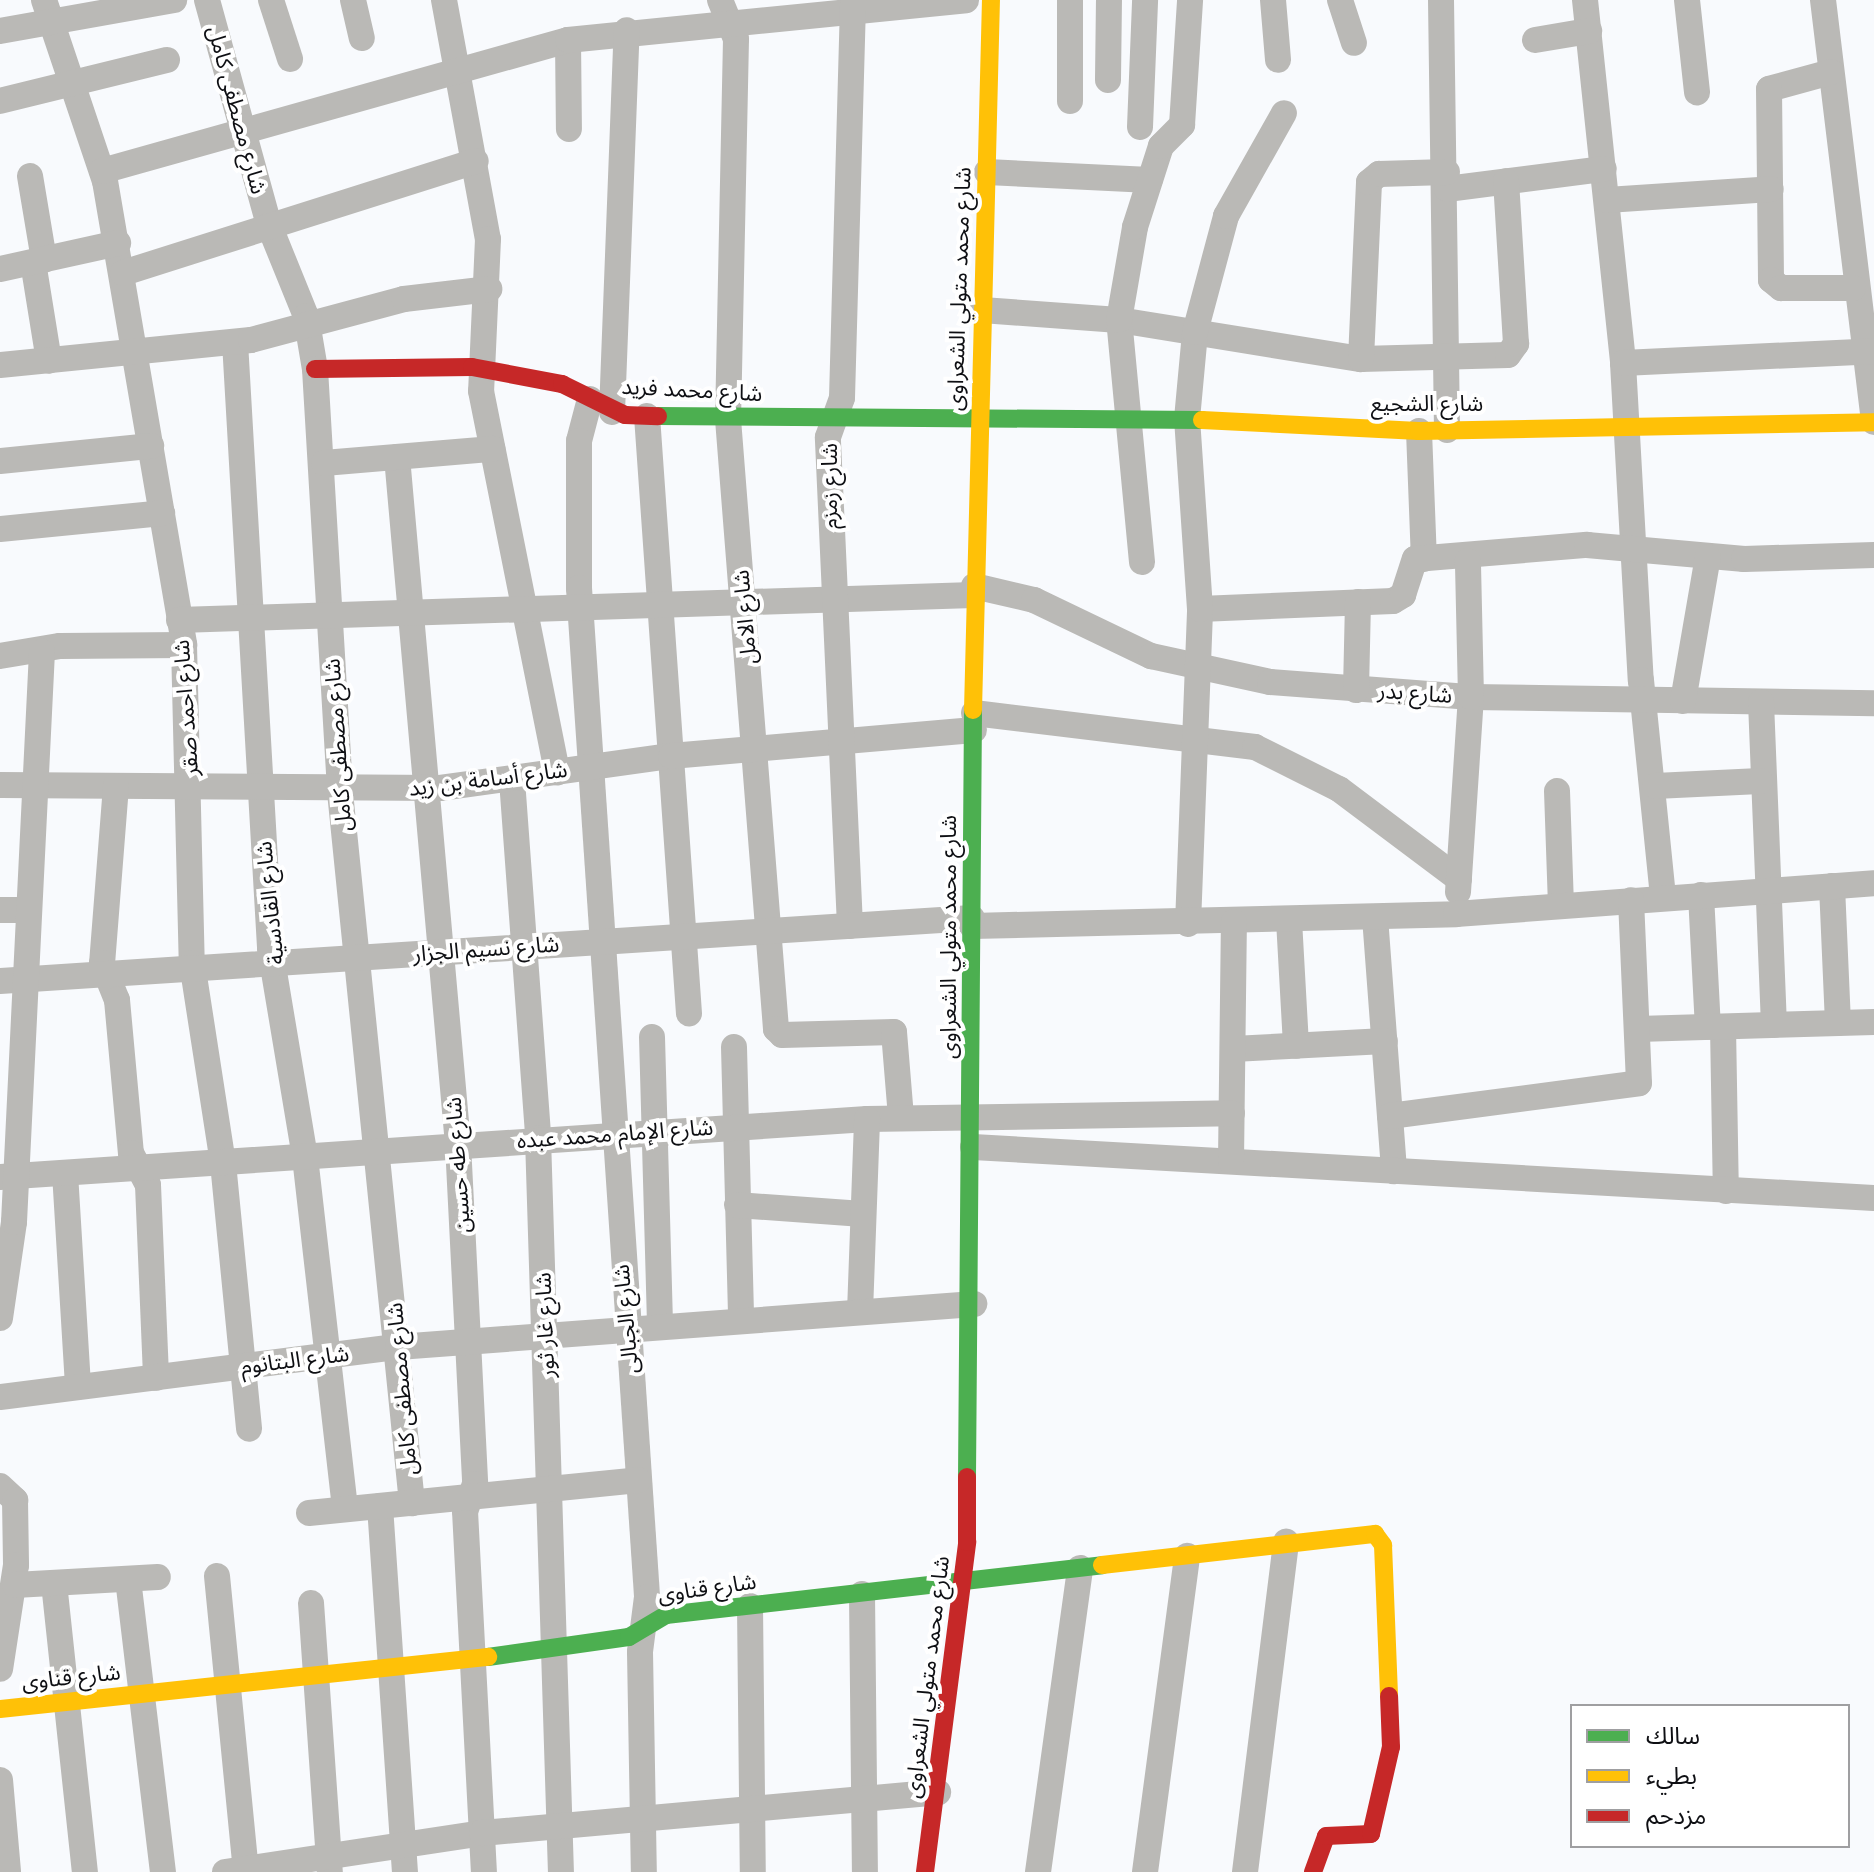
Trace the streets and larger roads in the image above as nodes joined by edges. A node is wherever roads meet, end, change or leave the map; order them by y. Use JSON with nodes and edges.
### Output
{"nodes":[{"id":1,"x":174,"y":0,"type":"edge"},
{"id":2,"x":207,"y":0,"type":"edge"},
{"id":3,"x":271,"y":0,"type":"edge"},
{"id":4,"x":353,"y":0,"type":"edge"},
{"id":5,"x":444,"y":0,"type":"edge"},
{"id":6,"x":966,"y":0,"type":"edge"},
{"id":7,"x":991,"y":0,"type":"edge"},
{"id":8,"x":1070,"y":0,"type":"edge"},
{"id":9,"x":1109,"y":0,"type":"edge"},
{"id":10,"x":1145,"y":0,"type":"edge"},
{"id":11,"x":1190,"y":0,"type":"edge"},
{"id":12,"x":1273,"y":0,"type":"edge"},
{"id":13,"x":1340,"y":0,"type":"edge"},
{"id":14,"x":1441,"y":0,"type":"edge"},
{"id":15,"x":1585,"y":0,"type":"edge"},
{"id":16,"x":1687,"y":0,"type":"edge"},
{"id":17,"x":1823,"y":0,"type":"edge"},
{"id":18,"x":853,"y":4,"type":"edge"},
{"id":19,"x":724,"y":9,"type":"edge"},
{"id":20,"x":48,"y":12,"type":"edge"},
{"id":21,"x":627,"y":30,"type":"junction"},
{"id":22,"x":0,"y":31,"type":"edge"},
{"id":23,"x":1589,"y":31,"type":"junction"},
{"id":24,"x":362,"y":38,"type":"dead end"},
{"id":25,"x":568,"y":40,"type":"junction"},
{"id":26,"x":1535,"y":40,"type":"dead end"},
{"id":27,"x":1354,"y":43,"type":"dead end"},
{"id":28,"x":290,"y":59,"type":"dead end"},
{"id":29,"x":167,"y":60,"type":"dead end"},
{"id":30,"x":1278,"y":60,"type":"dead end"},
{"id":31,"x":456,"y":67,"type":"junction"},
{"id":32,"x":1831,"y":72,"type":"junction"},
{"id":33,"x":1108,"y":80,"type":"dead end"},
{"id":34,"x":73,"y":86,"type":"junction"},
{"id":35,"x":1697,"y":92,"type":"dead end"},
{"id":36,"x":0,"y":101,"type":"edge"},
{"id":37,"x":1070,"y":101,"type":"dead end"},
{"id":38,"x":1284,"y":113,"type":"dead end"},
{"id":39,"x":1140,"y":127,"type":"dead end"},
{"id":40,"x":569,"y":129,"type":"dead end"},
{"id":41,"x":241,"y":131,"type":"junction"},
{"id":42,"x":476,"y":161,"type":"junction"},
{"id":43,"x":1604,"y":169,"type":"junction"},
{"id":44,"x":102,"y":171,"type":"junction"},
{"id":45,"x":987,"y":172,"type":"junction"},
{"id":46,"x":30,"y":176,"type":"dead end"},
{"id":47,"x":1150,"y":180,"type":"junction"},
{"id":48,"x":1447,"y":181,"type":"junction"},
{"id":49,"x":1506,"y":181,"type":"junction"},
{"id":50,"x":1771,"y":189,"type":"junction"},
{"id":51,"x":1607,"y":200,"type":"junction"},
{"id":52,"x":269,"y":225,"type":"junction"},
{"id":53,"x":118,"y":243,"type":"junction"},
{"id":54,"x":38,"y":261,"type":"junction"},
{"id":55,"x":0,"y":269,"type":"edge"},
{"id":56,"x":123,"y":273,"type":"junction"},
{"id":57,"x":1853,"y":288,"type":"junction"},
{"id":58,"x":489,"y":289,"type":"junction"},
{"id":59,"x":982,"y":310,"type":"junction"},
{"id":60,"x":1119,"y":320,"type":"junction"},
{"id":61,"x":308,"y":326,"type":"junction"},
{"id":62,"x":1195,"y":332,"type":"junction"},
{"id":63,"x":235,"y":342,"type":"junction"},
{"id":64,"x":1869,"y":351,"type":"edge"},
{"id":65,"x":131,"y":354,"type":"junction"},
{"id":66,"x":1361,"y":359,"type":"junction"},
{"id":67,"x":1449,"y":360,"type":"junction"},
{"id":68,"x":49,"y":361,"type":"junction"},
{"id":69,"x":1623,"y":363,"type":"junction"},
{"id":70,"x":0,"y":365,"type":"edge"},
{"id":71,"x":315,"y":369,"type":"junction"},
{"id":72,"x":483,"y":370,"type":"junction"},
{"id":73,"x":601,"y":405,"type":"junction"},
{"id":74,"x":647,"y":416,"type":"junction"},
{"id":75,"x":836,"y":418,"type":"junction"},
{"id":76,"x":728,"y":419,"type":"junction"},
{"id":77,"x":1187,"y":419,"type":"junction"},
{"id":78,"x":979,"y":420,"type":"junction"},
{"id":79,"x":1124,"y":421,"type":"junction"},
{"id":80,"x":1874,"y":422,"type":"edge"},
{"id":81,"x":1627,"y":424,"type":"junction"},
{"id":82,"x":1447,"y":430,"type":"junction"},
{"id":83,"x":1419,"y":431,"type":"junction"},
{"id":84,"x":151,"y":446,"type":"junction"},
{"id":85,"x":492,"y":449,"type":"junction"},
{"id":86,"x":397,"y":457,"type":"junction"},
{"id":87,"x":0,"y":461,"type":"edge"},
{"id":88,"x":324,"y":463,"type":"junction"},
{"id":89,"x":162,"y":513,"type":"junction"},
{"id":90,"x":0,"y":529,"type":"edge"},
{"id":91,"x":1636,"y":549,"type":"junction"},
{"id":92,"x":1874,"y":555,"type":"edge"},
{"id":93,"x":1708,"y":557,"type":"junction"},
{"id":94,"x":1424,"y":559,"type":"junction"},
{"id":95,"x":1468,"y":561,"type":"junction"},
{"id":96,"x":1142,"y":562,"type":"dead end"},
{"id":97,"x":974,"y":591,"type":"junction"},
{"id":98,"x":831,"y":597,"type":"junction"},
{"id":99,"x":744,"y":600,"type":"junction"},
{"id":100,"x":1358,"y":602,"type":"junction"},
{"id":101,"x":660,"y":603,"type":"junction"},
{"id":102,"x":580,"y":604,"type":"junction"},
{"id":103,"x":525,"y":607,"type":"junction"},
{"id":104,"x":406,"y":609,"type":"junction"},
{"id":105,"x":1200,"y":609,"type":"junction"},
{"id":106,"x":330,"y":613,"type":"junction"},
{"id":107,"x":253,"y":616,"type":"junction"},
{"id":108,"x":182,"y":632,"type":"junction"},
{"id":109,"x":42,"y":652,"type":"junction"},
{"id":110,"x":0,"y":656,"type":"edge"},
{"id":111,"x":1196,"y":669,"type":"junction"},
{"id":112,"x":1356,"y":690,"type":"junction"},
{"id":113,"x":1872,"y":695,"type":"edge"},
{"id":114,"x":1471,"y":697,"type":"junction"},
{"id":115,"x":1646,"y":701,"type":"junction"},
{"id":116,"x":1683,"y":701,"type":"junction"},
{"id":117,"x":1761,"y":702,"type":"junction"},
{"id":118,"x":974,"y":721,"type":"junction"},
{"id":119,"x":1193,"y":735,"type":"junction"},
{"id":120,"x":839,"y":741,"type":"junction"},
{"id":121,"x":755,"y":748,"type":"junction"},
{"id":122,"x":671,"y":756,"type":"junction"},
{"id":123,"x":595,"y":766,"type":"junction"},
{"id":124,"x":557,"y":772,"type":"junction"},
{"id":125,"x":512,"y":780,"type":"junction"},
{"id":126,"x":1760,"y":781,"type":"junction"},
{"id":127,"x":0,"y":785,"type":"edge"},
{"id":128,"x":36,"y":785,"type":"junction"},
{"id":129,"x":116,"y":786,"type":"junction"},
{"id":130,"x":1655,"y":786,"type":"junction"},
{"id":131,"x":421,"y":789,"type":"junction"},
{"id":132,"x":192,"y":790,"type":"junction"},
{"id":133,"x":260,"y":791,"type":"junction"},
{"id":134,"x":1557,"y":791,"type":"dead end"},
{"id":135,"x":340,"y":792,"type":"junction"},
{"id":136,"x":1459,"y":879,"type":"junction"},
{"id":137,"x":1874,"y":883,"type":"edge"},
{"id":138,"x":1832,"y":886,"type":"junction"},
{"id":139,"x":1767,"y":891,"type":"junction"},
{"id":140,"x":1701,"y":895,"type":"junction"},
{"id":141,"x":1663,"y":898,"type":"junction"},
{"id":142,"x":1631,"y":900,"type":"junction"},
{"id":143,"x":1561,"y":906,"type":"junction"},
{"id":144,"x":0,"y":910,"type":"edge"},
{"id":145,"x":29,"y":910,"type":"junction"},
{"id":146,"x":1456,"y":914,"type":"junction"},
{"id":147,"x":1375,"y":917,"type":"junction"},
{"id":148,"x":1289,"y":920,"type":"junction"},
{"id":149,"x":972,"y":922,"type":"junction"},
{"id":150,"x":1234,"y":922,"type":"junction"},
{"id":151,"x":1188,"y":924,"type":"junction"},
{"id":152,"x":850,"y":926,"type":"junction"},
{"id":153,"x":768,"y":932,"type":"junction"},
{"id":154,"x":684,"y":937,"type":"junction"},
{"id":155,"x":604,"y":941,"type":"junction"},
{"id":156,"x":522,"y":947,"type":"junction"},
{"id":157,"x":438,"y":953,"type":"junction"},
{"id":158,"x":359,"y":958,"type":"junction"},
{"id":159,"x":274,"y":965,"type":"junction"},
{"id":160,"x":194,"y":971,"type":"junction"},
{"id":161,"x":108,"y":978,"type":"junction"},
{"id":162,"x":13,"y":981,"type":"edge"},
{"id":163,"x":689,"y":1014,"type":"dead end"},
{"id":164,"x":1874,"y":1022,"type":"edge"},
{"id":165,"x":1838,"y":1023,"type":"junction"},
{"id":166,"x":1774,"y":1025,"type":"junction"},
{"id":167,"x":1715,"y":1027,"type":"junction"},
{"id":168,"x":1638,"y":1029,"type":"junction"},
{"id":169,"x":652,"y":1037,"type":"dead end"},
{"id":170,"x":1385,"y":1041,"type":"junction"},
{"id":171,"x":1296,"y":1046,"type":"junction"},
{"id":172,"x":734,"y":1047,"type":"dead end"},
{"id":173,"x":1233,"y":1049,"type":"junction"},
{"id":174,"x":973,"y":1113,"type":"junction"},
{"id":175,"x":1232,"y":1113,"type":"junction"},
{"id":176,"x":1390,"y":1116,"type":"junction"},
{"id":177,"x":901,"y":1117,"type":"junction"},
{"id":178,"x":867,"y":1119,"type":"junction"},
{"id":179,"x":736,"y":1126,"type":"junction"},
{"id":180,"x":655,"y":1130,"type":"junction"},
{"id":181,"x":616,"y":1132,"type":"junction"},
{"id":182,"x":538,"y":1138,"type":"junction"},
{"id":183,"x":458,"y":1144,"type":"junction"},
{"id":184,"x":973,"y":1147,"type":"junction"},
{"id":185,"x":380,"y":1151,"type":"junction"},
{"id":186,"x":305,"y":1157,"type":"junction"},
{"id":187,"x":1231,"y":1161,"type":"junction"},
{"id":188,"x":223,"y":1163,"type":"junction"},
{"id":189,"x":141,"y":1168,"type":"junction"},
{"id":190,"x":1394,"y":1171,"type":"junction"},
{"id":191,"x":65,"y":1173,"type":"junction"},
{"id":192,"x":8,"y":1177,"type":"edge"},
{"id":193,"x":1726,"y":1191,"type":"junction"},
{"id":194,"x":1874,"y":1198,"type":"edge"},
{"id":195,"x":737,"y":1205,"type":"junction"},
{"id":196,"x":863,"y":1214,"type":"junction"},
{"id":197,"x":974,"y":1304,"type":"junction"},
{"id":198,"x":860,"y":1312,"type":"junction"},
{"id":199,"x":0,"y":1318,"type":"edge"},
{"id":200,"x":741,"y":1320,"type":"junction"},
{"id":201,"x":660,"y":1325,"type":"junction"},
{"id":202,"x":626,"y":1328,"type":"junction"},
{"id":203,"x":545,"y":1334,"type":"junction"},
{"id":204,"x":468,"y":1341,"type":"junction"},
{"id":205,"x":398,"y":1347,"type":"junction"},
{"id":206,"x":330,"y":1356,"type":"junction"},
{"id":207,"x":245,"y":1367,"type":"junction"},
{"id":208,"x":156,"y":1378,"type":"junction"},
{"id":209,"x":78,"y":1387,"type":"junction"},
{"id":210,"x":0,"y":1397,"type":"edge"},
{"id":211,"x":249,"y":1429,"type":"dead end"},
{"id":212,"x":638,"y":1480,"type":"junction"},
{"id":213,"x":0,"y":1486,"type":"edge"},
{"id":214,"x":551,"y":1489,"type":"junction"},
{"id":215,"x":470,"y":1497,"type":"junction"},
{"id":216,"x":412,"y":1503,"type":"junction"},
{"id":217,"x":380,"y":1506,"type":"junction"},
{"id":218,"x":345,"y":1509,"type":"junction"},
{"id":219,"x":309,"y":1513,"type":"dead end"},
{"id":220,"x":1286,"y":1542,"type":"junction"},
{"id":221,"x":1187,"y":1556,"type":"junction"},
{"id":222,"x":1080,"y":1568,"type":"junction"},
{"id":223,"x":217,"y":1576,"type":"dead end"},
{"id":224,"x":158,"y":1577,"type":"dead end"},
{"id":225,"x":128,"y":1579,"type":"junction"},
{"id":226,"x":54,"y":1583,"type":"junction"},
{"id":227,"x":966,"y":1583,"type":"junction"},
{"id":228,"x":15,"y":1585,"type":"junction"},
{"id":229,"x":862,"y":1594,"type":"junction"},
{"id":230,"x":311,"y":1603,"type":"dead end"},
{"id":231,"x":750,"y":1606,"type":"junction"},
{"id":232,"x":644,"y":1625,"type":"junction"},
{"id":233,"x":555,"y":1650,"type":"junction"},
{"id":234,"x":473,"y":1657,"type":"junction"},
{"id":235,"x":396,"y":1665,"type":"junction"},
{"id":236,"x":0,"y":1669,"type":"edge"},
{"id":237,"x":316,"y":1676,"type":"junction"},
{"id":238,"x":227,"y":1685,"type":"junction"},
{"id":239,"x":142,"y":1694,"type":"junction"},
{"id":240,"x":64,"y":1702,"type":"junction"},
{"id":241,"x":0,"y":1709,"type":"edge"},
{"id":242,"x":0,"y":1780,"type":"edge"},
{"id":243,"x":938,"y":1792,"type":"junction"},
{"id":244,"x":864,"y":1797,"type":"junction"},
{"id":245,"x":754,"y":1805,"type":"junction"},
{"id":246,"x":643,"y":1815,"type":"junction"},
{"id":247,"x":559,"y":1825,"type":"junction"},
{"id":248,"x":482,"y":1833,"type":"junction"},
{"id":249,"x":404,"y":1845,"type":"junction"},
{"id":250,"x":329,"y":1864,"type":"edge"},
{"id":251,"x":239,"y":1871,"type":"edge"},
{"id":252,"x":8,"y":1872,"type":"edge"},
{"id":253,"x":85,"y":1872,"type":"edge"},
{"id":254,"x":163,"y":1872,"type":"edge"},
{"id":255,"x":405,"y":1872,"type":"edge"},
{"id":256,"x":484,"y":1872,"type":"edge"},
{"id":257,"x":561,"y":1872,"type":"edge"},
{"id":258,"x":644,"y":1872,"type":"edge"},
{"id":259,"x":753,"y":1872,"type":"edge"},
{"id":260,"x":865,"y":1872,"type":"edge"},
{"id":261,"x":925,"y":1872,"type":"edge"},
{"id":262,"x":1038,"y":1872,"type":"edge"},
{"id":263,"x":1145,"y":1872,"type":"edge"},
{"id":264,"x":1245,"y":1872,"type":"edge"},
{"id":265,"x":1313,"y":1872,"type":"edge"}],
"edges":[{"from":1,"to":20,"type":"street"},
{"from":2,"to":41,"type":"street","name":"شارع مصطفى كامل"},
{"from":3,"to":28,"type":"street"},
{"from":4,"to":24,"type":"street"},
{"from":5,"to":31,"type":"street"},
{"from":6,"to":18,"type":"street"},
{"from":7,"to":45,"type":"street","name":"شارع محمد متولي الشعراوى"},
{"from":8,"to":37,"type":"street"},
{"from":9,"to":33,"type":"street"},
{"from":10,"to":39,"type":"street"},
{"from":11,"to":47,"type":"street"},
{"from":12,"to":30,"type":"street"},
{"from":13,"to":27,"type":"street"},
{"from":14,"to":48,"type":"street"},
{"from":15,"to":23,"type":"street"},
{"from":16,"to":35,"type":"street"},
{"from":17,"to":32,"type":"street"},
{"from":18,"to":19,"type":"street"},
{"from":18,"to":75,"type":"street","name":"شارع زمزم"},
{"from":19,"to":21,"type":"street"},
{"from":19,"to":76,"type":"street","name":"شارع الامل"},
{"from":20,"to":22,"type":"street"},
{"from":20,"to":34,"type":"street","name":"شارع احمد صقر"},
{"from":21,"to":25,"type":"street"},
{"from":21,"to":73,"type":"street","name":"شارع الجبالى"},
{"from":23,"to":26,"type":"street"},
{"from":23,"to":43,"type":"street"},
{"from":25,"to":31,"type":"street"},
{"from":25,"to":40,"type":"street"},
{"from":29,"to":34,"type":"street"},
{"from":31,"to":41,"type":"street"},
{"from":31,"to":42,"type":"street"},
{"from":32,"to":50,"type":"street"},
{"from":32,"to":57,"type":"street"},
{"from":34,"to":36,"type":"street"},
{"from":34,"to":44,"type":"street","name":"شارع احمد صقر"},
{"from":38,"to":62,"type":"street"},
{"from":41,"to":44,"type":"street"},
{"from":41,"to":52,"type":"street","name":"شارع مصطفى كامل"},
{"from":42,"to":52,"type":"street"},
{"from":42,"to":58,"type":"street"},
{"from":43,"to":49,"type":"street"},
{"from":43,"to":51,"type":"street"},
{"from":44,"to":53,"type":"street","name":"شارع احمد صقر"},
{"from":45,"to":47,"type":"street"},
{"from":45,"to":59,"type":"street","name":"شارع محمد متولي الشعراوى"},
{"from":46,"to":54,"type":"street"},
{"from":47,"to":60,"type":"street"},
{"from":48,"to":49,"type":"street"},
{"from":48,"to":66,"type":"street"},
{"from":48,"to":67,"type":"street"},
{"from":49,"to":67,"type":"street"},
{"from":50,"to":51,"type":"street"},
{"from":50,"to":57,"type":"street"},
{"from":51,"to":69,"type":"street"},
{"from":52,"to":56,"type":"street"},
{"from":52,"to":61,"type":"street","name":"شارع مصطفى كامل"},
{"from":53,"to":54,"type":"street"},
{"from":53,"to":56,"type":"street","name":"شارع احمد صقر"},
{"from":54,"to":55,"type":"street"},
{"from":54,"to":68,"type":"street"},
{"from":56,"to":65,"type":"street","name":"شارع احمد صقر"},
{"from":57,"to":64,"type":"street"},
{"from":58,"to":61,"type":"street"},
{"from":58,"to":72,"type":"street"},
{"from":59,"to":60,"type":"street"},
{"from":59,"to":78,"type":"street","name":"شارع محمد متولي الشعراوى"},
{"from":60,"to":62,"type":"street"},
{"from":60,"to":79,"type":"street"},
{"from":61,"to":63,"type":"street"},
{"from":61,"to":71,"type":"street","name":"شارع مصطفى كامل"},
{"from":62,"to":66,"type":"street"},
{"from":62,"to":77,"type":"street"},
{"from":63,"to":65,"type":"street"},
{"from":63,"to":107,"type":"street","name":"شارع القادسية"},
{"from":64,"to":69,"type":"street"},
{"from":64,"to":80,"type":"street"},
{"from":65,"to":68,"type":"street"},
{"from":65,"to":84,"type":"street","name":"شارع احمد صقر"},
{"from":66,"to":67,"type":"street"},
{"from":67,"to":82,"type":"street"},
{"from":68,"to":70,"type":"street"},
{"from":69,"to":81,"type":"street"},
{"from":71,"to":72,"type":"street","name":"شارع محمد فريد"},
{"from":71,"to":88,"type":"street","name":"شارع مصطفى كامل"},
{"from":72,"to":73,"type":"street","name":"شارع محمد فريد"},
{"from":72,"to":85,"type":"street"},
{"from":73,"to":74,"type":"street","name":"شارع محمد فريد"},
{"from":73,"to":102,"type":"street","name":"شارع الجبالى"},
{"from":74,"to":76,"type":"street","name":"شارع محمد فريد"},
{"from":74,"to":101,"type":"street"},
{"from":75,"to":76,"type":"street","name":"شارع محمد فريد"},
{"from":75,"to":78,"type":"street","name":"شارع محمد فريد"},
{"from":75,"to":98,"type":"street","name":"شارع زمزم"},
{"from":76,"to":99,"type":"street","name":"شارع الامل"},
{"from":77,"to":79,"type":"street","name":"شارع الشجيع"},
{"from":77,"to":83,"type":"street","name":"شارع الشجيع"},
{"from":77,"to":105,"type":"street"},
{"from":78,"to":79,"type":"street","name":"شارع الشجيع"},
{"from":78,"to":97,"type":"street","name":"شارع محمد متولي الشعراوى"},
{"from":79,"to":96,"type":"street"},
{"from":80,"to":81,"type":"street","name":"شارع الشجيع"},
{"from":81,"to":82,"type":"street","name":"شارع الشجيع"},
{"from":81,"to":91,"type":"street"},
{"from":82,"to":83,"type":"street","name":"شارع الشجيع"},
{"from":83,"to":94,"type":"street"},
{"from":84,"to":87,"type":"street"},
{"from":84,"to":89,"type":"street","name":"شارع احمد صقر"},
{"from":85,"to":86,"type":"street"},
{"from":85,"to":103,"type":"street"},
{"from":86,"to":88,"type":"street"},
{"from":86,"to":104,"type":"street","name":"شارع طه حسين"},
{"from":88,"to":106,"type":"street","name":"شارع مصطفى كامل"},
{"from":89,"to":90,"type":"street"},
{"from":89,"to":108,"type":"street","name":"شارع احمد صقر"},
{"from":91,"to":93,"type":"street"},
{"from":91,"to":95,"type":"street"},
{"from":91,"to":115,"type":"street"},
{"from":92,"to":93,"type":"street"},
{"from":93,"to":116,"type":"street"},
{"from":94,"to":95,"type":"street"},
{"from":94,"to":100,"type":"street"},
{"from":95,"to":114,"type":"street"},
{"from":97,"to":98,"type":"street","name":"شارع بدر"},
{"from":97,"to":111,"type":"street","name":"شارع بدر"},
{"from":97,"to":118,"type":"street","name":"شارع محمد متولي الشعراوى"},
{"from":98,"to":99,"type":"street","name":"شارع بدر"},
{"from":98,"to":120,"type":"street","name":"شارع زمزم"},
{"from":99,"to":101,"type":"street","name":"شارع بدر"},
{"from":99,"to":121,"type":"street","name":"شارع الامل"},
{"from":100,"to":105,"type":"street"},
{"from":100,"to":112,"type":"street"},
{"from":101,"to":102,"type":"street","name":"شارع بدر"},
{"from":101,"to":122,"type":"street"},
{"from":102,"to":103,"type":"street","name":"شارع بدر"},
{"from":102,"to":123,"type":"street","name":"شارع الجبالى"},
{"from":103,"to":104,"type":"street","name":"شارع بدر"},
{"from":103,"to":124,"type":"street"},
{"from":104,"to":106,"type":"street","name":"شارع بدر"},
{"from":104,"to":131,"type":"street","name":"شارع طه حسين"},
{"from":105,"to":111,"type":"street"},
{"from":106,"to":107,"type":"street","name":"شارع بدر"},
{"from":106,"to":135,"type":"street","name":"شارع مصطفى كامل"},
{"from":107,"to":108,"type":"street","name":"شارع بدر"},
{"from":107,"to":133,"type":"street","name":"شارع القادسية"},
{"from":108,"to":109,"type":"street","name":"شارع بدر"},
{"from":108,"to":132,"type":"street","name":"شارع احمد صقر"},
{"from":109,"to":110,"type":"street","name":"شارع بدر"},
{"from":109,"to":128,"type":"street"},
{"from":111,"to":112,"type":"street","name":"شارع بدر"},
{"from":111,"to":119,"type":"street"},
{"from":112,"to":114,"type":"street","name":"شارع بدر"},
{"from":113,"to":117,"type":"street","name":"شارع بدر"},
{"from":114,"to":115,"type":"street","name":"شارع بدر"},
{"from":114,"to":136,"type":"street"},
{"from":115,"to":116,"type":"street","name":"شارع بدر"},
{"from":115,"to":130,"type":"street"},
{"from":116,"to":117,"type":"street","name":"شارع بدر"},
{"from":117,"to":126,"type":"street"},
{"from":118,"to":119,"type":"street","name":"شارع أسامة بن زيد"},
{"from":118,"to":120,"type":"street","name":"شارع أسامة بن زيد"},
{"from":118,"to":149,"type":"street","name":"شارع محمد متولي الشعراوى"},
{"from":119,"to":136,"type":"street","name":"شارع أسامة بن زيد"},
{"from":119,"to":151,"type":"street"},
{"from":120,"to":121,"type":"street","name":"شارع أسامة بن زيد"},
{"from":120,"to":152,"type":"street","name":"شارع زمزم"},
{"from":121,"to":122,"type":"street","name":"شارع أسامة بن زيد"},
{"from":121,"to":153,"type":"street","name":"شارع الامل"},
{"from":122,"to":123,"type":"street","name":"شارع أسامة بن زيد"},
{"from":122,"to":154,"type":"street"},
{"from":123,"to":124,"type":"street","name":"شارع أسامة بن زيد"},
{"from":123,"to":155,"type":"street","name":"شارع الجبالى"},
{"from":124,"to":125,"type":"street","name":"شارع أسامة بن زيد"},
{"from":125,"to":131,"type":"street","name":"شارع أسامة بن زيد"},
{"from":125,"to":156,"type":"street","name":"شارع غار ثور"},
{"from":126,"to":130,"type":"street"},
{"from":126,"to":139,"type":"street"},
{"from":127,"to":128,"type":"street","name":"شارع أسامة بن زيد"},
{"from":128,"to":129,"type":"street","name":"شارع أسامة بن زيد"},
{"from":128,"to":145,"type":"street"},
{"from":129,"to":132,"type":"street","name":"شارع أسامة بن زيد"},
{"from":129,"to":161,"type":"street"},
{"from":130,"to":141,"type":"street"},
{"from":131,"to":135,"type":"street","name":"شارع أسامة بن زيد"},
{"from":131,"to":157,"type":"street","name":"شارع طه حسين"},
{"from":132,"to":133,"type":"street","name":"شارع أسامة بن زيد"},
{"from":132,"to":160,"type":"street","name":"شارع احمد صقر"},
{"from":133,"to":135,"type":"street","name":"شارع أسامة بن زيد"},
{"from":133,"to":159,"type":"street","name":"شارع القادسية"},
{"from":134,"to":143,"type":"street"},
{"from":135,"to":158,"type":"street","name":"شارع مصطفى كامل"},
{"from":136,"to":146,"type":"street"},
{"from":137,"to":138,"type":"street","name":"شارع نسيم الجزار"},
{"from":138,"to":139,"type":"street","name":"شارع نسيم الجزار"},
{"from":138,"to":165,"type":"street"},
{"from":139,"to":140,"type":"street","name":"شارع نسيم الجزار"},
{"from":139,"to":166,"type":"street"},
{"from":140,"to":141,"type":"street","name":"شارع نسيم الجزار"},
{"from":140,"to":167,"type":"street"},
{"from":141,"to":142,"type":"street","name":"شارع نسيم الجزار"},
{"from":142,"to":143,"type":"street","name":"شارع نسيم الجزار"},
{"from":142,"to":168,"type":"street"},
{"from":143,"to":146,"type":"street","name":"شارع نسيم الجزار"},
{"from":144,"to":145,"type":"street"},
{"from":145,"to":162,"type":"street"},
{"from":146,"to":147,"type":"street","name":"شارع نسيم الجزار"},
{"from":147,"to":148,"type":"street","name":"شارع نسيم الجزار"},
{"from":147,"to":170,"type":"street"},
{"from":148,"to":150,"type":"street","name":"شارع نسيم الجزار"},
{"from":148,"to":171,"type":"street"},
{"from":149,"to":151,"type":"street","name":"شارع نسيم الجزار"},
{"from":149,"to":152,"type":"street","name":"شارع نسيم الجزار"},
{"from":149,"to":174,"type":"street","name":"شارع محمد متولي الشعراوى"},
{"from":150,"to":151,"type":"street","name":"شارع نسيم الجزار"},
{"from":150,"to":173,"type":"street"},
{"from":152,"to":153,"type":"street","name":"شارع نسيم الجزار"},
{"from":153,"to":154,"type":"street","name":"شارع نسيم الجزار"},
{"from":153,"to":177,"type":"street","name":"شارع الامل"},
{"from":154,"to":155,"type":"street","name":"شارع نسيم الجزار"},
{"from":154,"to":163,"type":"street"},
{"from":155,"to":156,"type":"street","name":"شارع نسيم الجزار"},
{"from":155,"to":181,"type":"street","name":"شارع الجبالى"},
{"from":156,"to":157,"type":"street","name":"شارع نسيم الجزار"},
{"from":156,"to":182,"type":"street","name":"شارع غار ثور"},
{"from":157,"to":158,"type":"street","name":"شارع نسيم الجزار"},
{"from":157,"to":183,"type":"street","name":"شارع طه حسين"},
{"from":158,"to":159,"type":"street","name":"شارع نسيم الجزار"},
{"from":158,"to":185,"type":"street","name":"شارع مصطفى كامل"},
{"from":159,"to":160,"type":"street","name":"شارع نسيم الجزار"},
{"from":159,"to":186,"type":"street","name":"شارع القادسية"},
{"from":160,"to":161,"type":"street","name":"شارع نسيم الجزار"},
{"from":160,"to":188,"type":"street","name":"شارع احمد صقر"},
{"from":161,"to":162,"type":"street","name":"شارع نسيم الجزار"},
{"from":161,"to":189,"type":"street"},
{"from":162,"to":192,"type":"street"},
{"from":164,"to":165,"type":"street"},
{"from":165,"to":166,"type":"street"},
{"from":166,"to":167,"type":"street"},
{"from":167,"to":168,"type":"street"},
{"from":167,"to":193,"type":"street"},
{"from":168,"to":176,"type":"street"},
{"from":169,"to":180,"type":"street"},
{"from":170,"to":171,"type":"street"},
{"from":170,"to":176,"type":"street"},
{"from":171,"to":173,"type":"street"},
{"from":172,"to":179,"type":"street"},
{"from":173,"to":175,"type":"street"},
{"from":174,"to":175,"type":"street","name":"شارع الإمام محمد عبده"},
{"from":174,"to":177,"type":"street","name":"شارع الإمام محمد عبده"},
{"from":174,"to":184,"type":"street","name":"شارع محمد متولي الشعراوى"},
{"from":175,"to":187,"type":"street"},
{"from":176,"to":190,"type":"street"},
{"from":177,"to":178,"type":"street","name":"شارع الإمام محمد عبده"},
{"from":178,"to":179,"type":"street","name":"شارع الإمام محمد عبده"},
{"from":178,"to":196,"type":"street"},
{"from":179,"to":180,"type":"street","name":"شارع الإمام محمد عبده"},
{"from":179,"to":195,"type":"street"},
{"from":180,"to":181,"type":"street","name":"شارع الإمام محمد عبده"},
{"from":180,"to":201,"type":"street"},
{"from":181,"to":182,"type":"street","name":"شارع الإمام محمد عبده"},
{"from":181,"to":202,"type":"street","name":"شارع الجبالى"},
{"from":182,"to":183,"type":"street","name":"شارع الإمام محمد عبده"},
{"from":182,"to":203,"type":"street","name":"شارع غار ثور"},
{"from":183,"to":185,"type":"street","name":"شارع الإمام محمد عبده"},
{"from":183,"to":204,"type":"street","name":"شارع طه حسين"},
{"from":184,"to":187,"type":"street"},
{"from":184,"to":197,"type":"street","name":"شارع محمد متولي الشعراوى"},
{"from":185,"to":186,"type":"street","name":"شارع الإمام محمد عبده"},
{"from":185,"to":205,"type":"street","name":"شارع مصطفى كامل"},
{"from":186,"to":188,"type":"street","name":"شارع الإمام محمد عبده"},
{"from":186,"to":206,"type":"street","name":"شارع القادسية"},
{"from":187,"to":190,"type":"street"},
{"from":188,"to":189,"type":"street","name":"شارع الإمام محمد عبده"},
{"from":188,"to":207,"type":"street","name":"شارع احمد صقر"},
{"from":189,"to":191,"type":"street","name":"شارع الإمام محمد عبده"},
{"from":189,"to":208,"type":"street"},
{"from":190,"to":193,"type":"street"},
{"from":191,"to":192,"type":"street","name":"شارع الإمام محمد عبده"},
{"from":191,"to":209,"type":"street"},
{"from":192,"to":199,"type":"street"},
{"from":193,"to":194,"type":"street"},
{"from":195,"to":196,"type":"street"},
{"from":195,"to":200,"type":"street"},
{"from":196,"to":198,"type":"street"},
{"from":197,"to":198,"type":"street","name":"شارع البتانوم"},
{"from":197,"to":227,"type":"street","name":"شارع محمد متولي الشعراوى"},
{"from":198,"to":200,"type":"street","name":"شارع البتانوم"},
{"from":200,"to":201,"type":"street","name":"شارع البتانوم"},
{"from":201,"to":202,"type":"street","name":"شارع البتانوم"},
{"from":202,"to":203,"type":"street","name":"شارع البتانوم"},
{"from":202,"to":212,"type":"street","name":"شارع الجبالى"},
{"from":203,"to":204,"type":"street","name":"شارع البتانوم"},
{"from":203,"to":214,"type":"street","name":"شارع غار ثور"},
{"from":204,"to":205,"type":"street","name":"شارع البتانوم"},
{"from":204,"to":215,"type":"street","name":"شارع طه حسين"},
{"from":205,"to":206,"type":"street","name":"شارع البتانوم"},
{"from":205,"to":216,"type":"street","name":"شارع مصطفى كامل"},
{"from":206,"to":207,"type":"street","name":"شارع البتانوم"},
{"from":206,"to":218,"type":"street","name":"شارع القادسية"},
{"from":207,"to":208,"type":"street","name":"شارع البتانوم"},
{"from":207,"to":211,"type":"street","name":"شارع احمد صقر"},
{"from":208,"to":209,"type":"street","name":"شارع البتانوم"},
{"from":209,"to":210,"type":"street","name":"شارع البتانوم"},
{"from":212,"to":214,"type":"street"},
{"from":212,"to":232,"type":"street","name":"شارع الجبالى"},
{"from":213,"to":228,"type":"street"},
{"from":214,"to":215,"type":"street"},
{"from":214,"to":233,"type":"street","name":"شارع غار ثور"},
{"from":215,"to":216,"type":"street"},
{"from":215,"to":234,"type":"street","name":"شارع طه حسين"},
{"from":216,"to":217,"type":"street"},
{"from":217,"to":218,"type":"street"},
{"from":217,"to":235,"type":"street"},
{"from":218,"to":219,"type":"street"},
{"from":220,"to":221,"type":"street","name":"شارع قناوى"},
{"from":220,"to":264,"type":"street"},
{"from":220,"to":265,"type":"street","name":"شارع قناوى"},
{"from":221,"to":222,"type":"street","name":"شارع قناوى"},
{"from":221,"to":263,"type":"street"},
{"from":222,"to":227,"type":"street","name":"شارع قناوى"},
{"from":222,"to":262,"type":"street"},
{"from":223,"to":238,"type":"street"},
{"from":224,"to":225,"type":"street"},
{"from":225,"to":226,"type":"street"},
{"from":225,"to":239,"type":"street"},
{"from":226,"to":228,"type":"street"},
{"from":226,"to":240,"type":"street"},
{"from":227,"to":229,"type":"street","name":"شارع قناوى"},
{"from":227,"to":243,"type":"street","name":"شارع محمد متولي الشعراوى"},
{"from":228,"to":236,"type":"street"},
{"from":229,"to":231,"type":"street","name":"شارع قناوى"},
{"from":229,"to":244,"type":"street"},
{"from":230,"to":237,"type":"street"},
{"from":231,"to":232,"type":"street","name":"شارع قناوى"},
{"from":231,"to":245,"type":"street"},
{"from":232,"to":233,"type":"street","name":"شارع قناوى"},
{"from":232,"to":246,"type":"street","name":"شارع الجبالى"},
{"from":233,"to":234,"type":"street","name":"شارع قناوى"},
{"from":233,"to":247,"type":"street","name":"شارع غار ثور"},
{"from":234,"to":235,"type":"street","name":"شارع قناوى"},
{"from":234,"to":248,"type":"street","name":"شارع طه حسين"},
{"from":235,"to":237,"type":"street","name":"شارع قناوى"},
{"from":235,"to":249,"type":"street"},
{"from":237,"to":238,"type":"street","name":"شارع قناوى"},
{"from":237,"to":250,"type":"street"},
{"from":238,"to":239,"type":"street","name":"شارع قناوى"},
{"from":238,"to":251,"type":"street"},
{"from":239,"to":240,"type":"street","name":"شارع قناوى"},
{"from":239,"to":254,"type":"street"},
{"from":240,"to":241,"type":"street","name":"شارع قناوى"},
{"from":240,"to":253,"type":"street"},
{"from":242,"to":252,"type":"street"},
{"from":243,"to":244,"type":"street"},
{"from":243,"to":261,"type":"street","name":"شارع محمد متولي الشعراوى"},
{"from":244,"to":245,"type":"street"},
{"from":244,"to":260,"type":"street"},
{"from":245,"to":246,"type":"street"},
{"from":245,"to":259,"type":"street"},
{"from":246,"to":247,"type":"street"},
{"from":246,"to":258,"type":"street","name":"شارع الجبالى"},
{"from":247,"to":248,"type":"street"},
{"from":247,"to":257,"type":"street","name":"شارع غار ثور"},
{"from":248,"to":249,"type":"street"},
{"from":248,"to":256,"type":"street","name":"شارع طه حسين"},
{"from":249,"to":250,"type":"street"},
{"from":249,"to":255,"type":"street"},
{"from":250,"to":251,"type":"street"}]}
